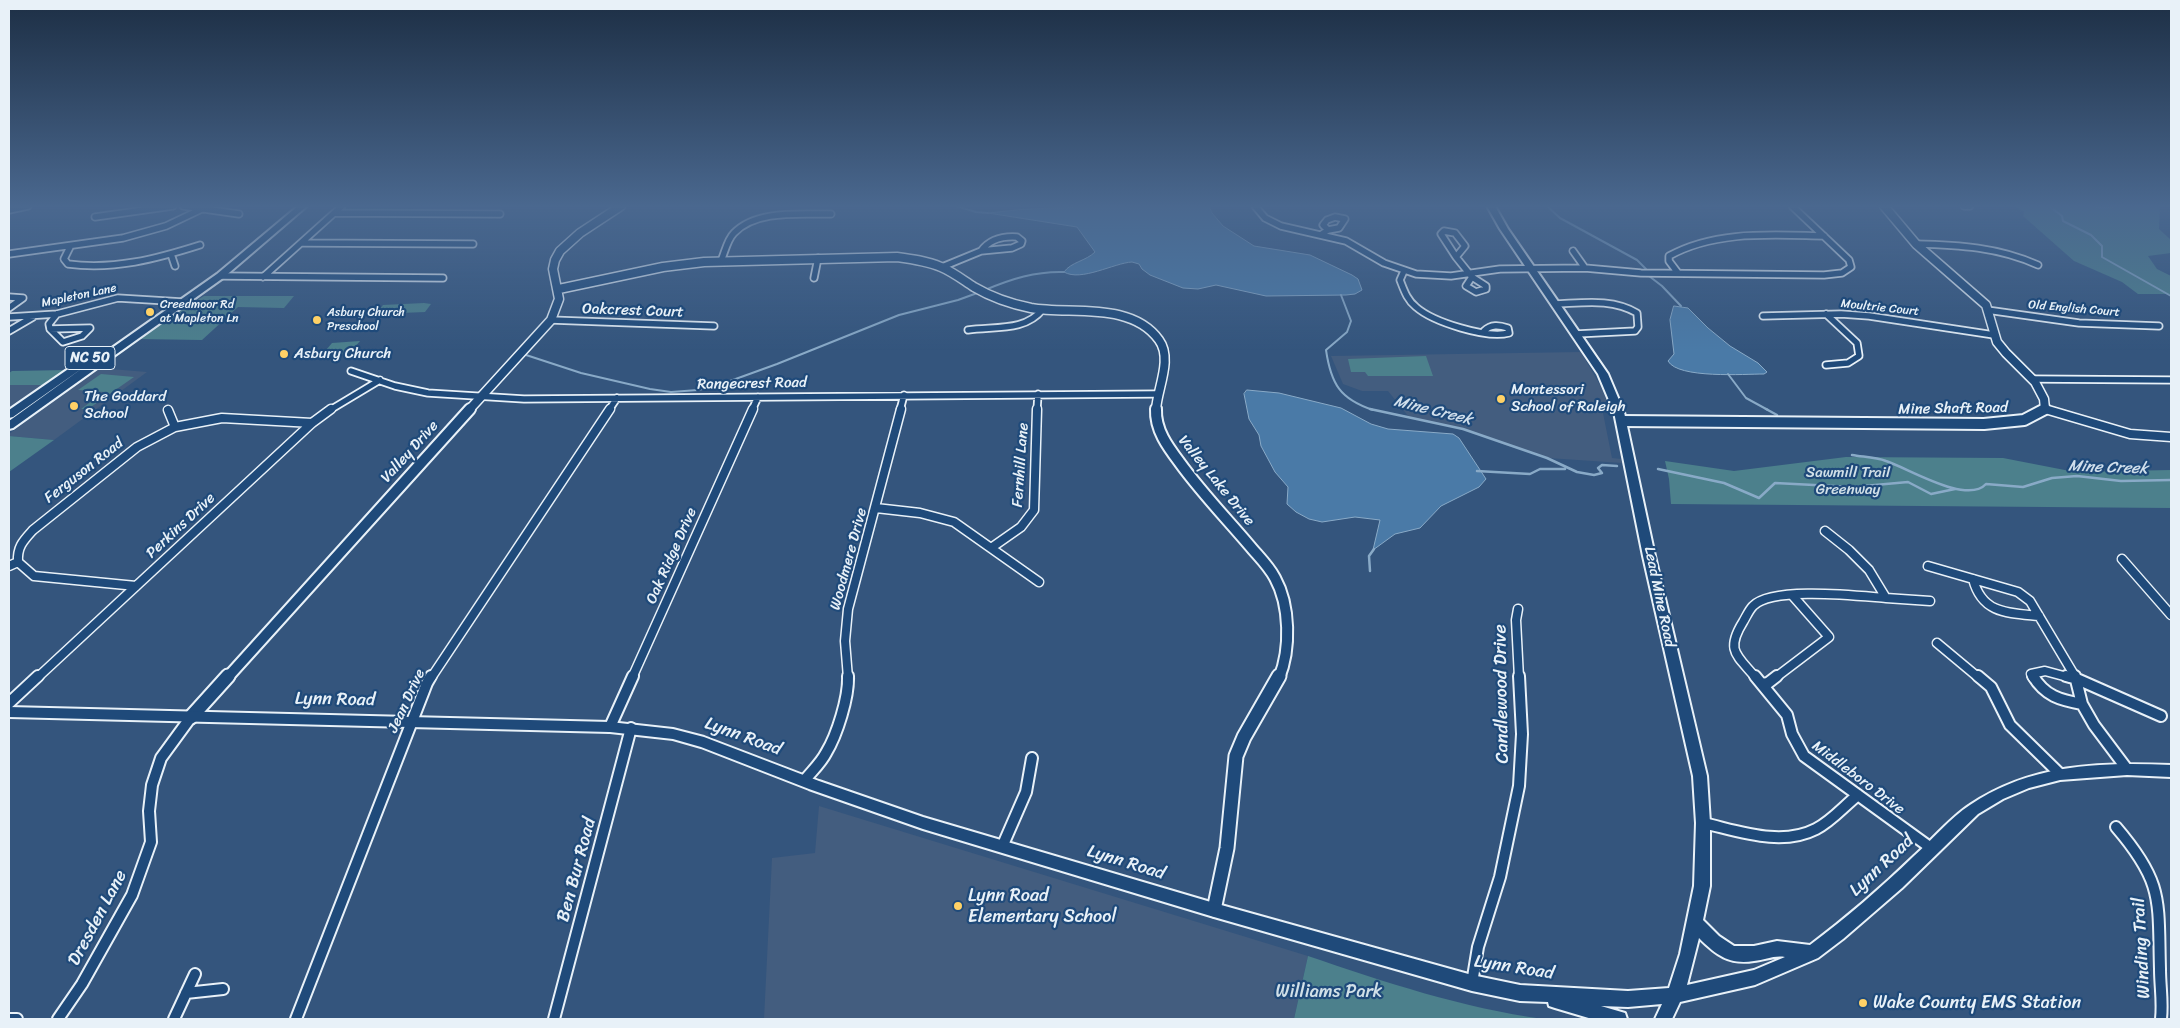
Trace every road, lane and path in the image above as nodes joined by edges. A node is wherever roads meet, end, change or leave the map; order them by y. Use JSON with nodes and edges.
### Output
{"nodes":[{"id":1,"x":67,"y":254,"type":"edge"},
{"id":2,"x":171,"y":254,"type":"joint"},
{"id":3,"x":236,"y":254,"type":"edge"},
{"id":4,"x":248,"y":254,"type":"edge"},
{"id":5,"x":291,"y":254,"type":"edge"},
{"id":6,"x":559,"y":254,"type":"edge"},
{"id":7,"x":724,"y":254,"type":"edge"},
{"id":8,"x":974,"y":254,"type":"edge"},
{"id":9,"x":1368,"y":254,"type":"edge"},
{"id":10,"x":1454,"y":254,"type":"edge"},
{"id":11,"x":1458,"y":254,"type":"edge"},
{"id":12,"x":1521,"y":254,"type":"edge"},
{"id":13,"x":1575,"y":254,"type":"edge"},
{"id":14,"x":1674,"y":254,"type":"edge"},
{"id":15,"x":1843,"y":254,"type":"edge"},
{"id":16,"x":1928,"y":254,"type":"edge"},
{"id":17,"x":2011,"y":254,"type":"edge"},
{"id":18,"x":1456,"y":257,"type":"junction"},
{"id":19,"x":818,"y":258,"type":"junction"},
{"id":20,"x":721,"y":261,"type":"junction"},
{"id":21,"x":175,"y":266,"type":"dead end"},
{"id":22,"x":2038,"y":266,"type":"dead end"},
{"id":23,"x":942,"y":267,"type":"junction"},
{"id":24,"x":1585,"y":268,"type":"junction"},
{"id":25,"x":1530,"y":269,"type":"junction"},
{"id":26,"x":1404,"y":271,"type":"junction"},
{"id":27,"x":1678,"y":273,"type":"junction"},
{"id":28,"x":220,"y":276,"type":"junction"},
{"id":29,"x":1470,"y":276,"type":"junction"},
{"id":30,"x":263,"y":277,"type":"junction"},
{"id":31,"x":443,"y":278,"type":"dead end"},
{"id":32,"x":814,"y":278,"type":"dead end"},
{"id":33,"x":559,"y":290,"type":"junction"},
{"id":34,"x":9,"y":297,"type":"edge"},
{"id":35,"x":172,"y":302,"type":"junction"},
{"id":36,"x":184,"y":302,"type":"junction"},
{"id":37,"x":1555,"y":304,"type":"junction"},
{"id":38,"x":9,"y":308,"type":"edge"},
{"id":39,"x":1043,"y":309,"type":"junction"},
{"id":40,"x":1987,"y":310,"type":"junction"},
{"id":41,"x":56,"y":314,"type":"junction"},
{"id":42,"x":1826,"y":314,"type":"junction"},
{"id":43,"x":1763,"y":316,"type":"dead end"},
{"id":44,"x":9,"y":317,"type":"edge"},
{"id":45,"x":33,"y":317,"type":"junction"},
{"id":46,"x":552,"y":320,"type":"junction"},
{"id":47,"x":714,"y":326,"type":"dead end"},
{"id":48,"x":2159,"y":326,"type":"dead end"},
{"id":49,"x":50,"y":329,"type":"junction"},
{"id":50,"x":968,"y":330,"type":"dead end"},
{"id":51,"x":9,"y":331,"type":"edge"},
{"id":52,"x":1484,"y":331,"type":"dead end"},
{"id":53,"x":1576,"y":334,"type":"junction"},
{"id":54,"x":1994,"y":334,"type":"junction"},
{"id":55,"x":1826,"y":365,"type":"dead end"},
{"id":56,"x":351,"y":371,"type":"dead end"},
{"id":57,"x":2032,"y":379,"type":"junction"},
{"id":58,"x":380,"y":380,"type":"junction"},
{"id":59,"x":2171,"y":380,"type":"edge"},
{"id":60,"x":1038,"y":394,"type":"junction"},
{"id":61,"x":1156,"y":394,"type":"junction"},
{"id":62,"x":904,"y":395,"type":"junction"},
{"id":63,"x":480,"y":397,"type":"junction"},
{"id":64,"x":758,"y":397,"type":"junction"},
{"id":65,"x":616,"y":398,"type":"junction"},
{"id":66,"x":2045,"y":409,"type":"junction"},
{"id":67,"x":168,"y":410,"type":"dead end"},
{"id":68,"x":9,"y":415,"type":"edge"},
{"id":69,"x":1622,"y":421,"type":"junction"},
{"id":70,"x":312,"y":423,"type":"junction"},
{"id":71,"x":9,"y":426,"type":"edge"},
{"id":72,"x":175,"y":427,"type":"junction"},
{"id":73,"x":2171,"y":437,"type":"edge"},
{"id":74,"x":876,"y":508,"type":"junction"},
{"id":75,"x":1825,"y":532,"type":"dead end"},
{"id":76,"x":991,"y":548,"type":"junction"},
{"id":77,"x":2122,"y":559,"type":"dead end"},
{"id":78,"x":18,"y":562,"type":"junction"},
{"id":79,"x":9,"y":566,"type":"edge"},
{"id":80,"x":1928,"y":566,"type":"dead end"},
{"id":81,"x":1973,"y":579,"type":"junction"},
{"id":82,"x":1038,"y":582,"type":"dead end"},
{"id":83,"x":136,"y":586,"type":"junction"},
{"id":84,"x":1792,"y":595,"type":"junction"},
{"id":85,"x":1886,"y":598,"type":"junction"},
{"id":86,"x":1930,"y":601,"type":"dead end"},
{"id":87,"x":1518,"y":609,"type":"dead end"},
{"id":88,"x":2171,"y":615,"type":"edge"},
{"id":89,"x":2039,"y":616,"type":"junction"},
{"id":90,"x":1937,"y":643,"type":"dead end"},
{"id":91,"x":2077,"y":679,"type":"junction"},
{"id":92,"x":1762,"y":684,"type":"junction"},
{"id":93,"x":9,"y":703,"type":"edge"},
{"id":94,"x":2082,"y":704,"type":"junction"},
{"id":95,"x":9,"y":712,"type":"edge"},
{"id":96,"x":2162,"y":716,"type":"dead end"},
{"id":97,"x":192,"y":717,"type":"junction"},
{"id":98,"x":411,"y":722,"type":"junction"},
{"id":99,"x":610,"y":727,"type":"junction"},
{"id":100,"x":632,"y":728,"type":"junction"},
{"id":101,"x":1032,"y":758,"type":"dead end"},
{"id":102,"x":2128,"y":769,"type":"junction"},
{"id":103,"x":2171,"y":770,"type":"edge"},
{"id":104,"x":2060,"y":774,"type":"junction"},
{"id":105,"x":804,"y":781,"type":"junction"},
{"id":106,"x":1858,"y":795,"type":"junction"},
{"id":107,"x":1703,"y":823,"type":"junction"},
{"id":108,"x":2116,"y":827,"type":"dead end"},
{"id":109,"x":1002,"y":846,"type":"junction"},
{"id":110,"x":1931,"y":848,"type":"junction"},
{"id":111,"x":1214,"y":910,"type":"junction"},
{"id":112,"x":1695,"y":923,"type":"junction"},
{"id":113,"x":1812,"y":952,"type":"junction"},
{"id":114,"x":196,"y":974,"type":"dead end"},
{"id":115,"x":1472,"y":983,"type":"junction"},
{"id":116,"x":223,"y":989,"type":"dead end"},
{"id":117,"x":186,"y":993,"type":"junction"},
{"id":118,"x":1541,"y":995,"type":"junction"},
{"id":119,"x":1675,"y":995,"type":"junction"},
{"id":120,"x":2165,"y":1014,"type":"edge"},
{"id":121,"x":9,"y":1019,"type":"edge"},
{"id":122,"x":17,"y":1019,"type":"edge"},
{"id":123,"x":58,"y":1019,"type":"edge"},
{"id":124,"x":174,"y":1019,"type":"edge"},
{"id":125,"x":296,"y":1019,"type":"edge"},
{"id":126,"x":554,"y":1019,"type":"edge"},
{"id":127,"x":1619,"y":1019,"type":"edge"},
{"id":128,"x":1663,"y":1019,"type":"edge"}],
"edges":[{"from":1,"to":2,"type":"street"},
{"from":2,"to":21,"type":"street"},
{"from":3,"to":35,"type":"main road","number":"NC 50"},
{"from":4,"to":28,"type":"main road","number":"NC 50"},
{"from":5,"to":30,"type":"street"},
{"from":6,"to":33,"type":"street","name":"Valley Drive"},
{"from":7,"to":20,"type":"street"},
{"from":8,"to":23,"type":"street"},
{"from":9,"to":26,"type":"street"},
{"from":10,"to":18,"type":"street"},
{"from":11,"to":18,"type":"street"},
{"from":12,"to":25,"type":"main road","name":"Lead Mine Road"},
{"from":13,"to":24,"type":"street"},
{"from":14,"to":27,"type":"street"},
{"from":15,"to":27,"type":"street"},
{"from":16,"to":40,"type":"street"},
{"from":17,"to":22,"type":"street"},
{"from":18,"to":29,"type":"street"},
{"from":19,"to":20,"type":"street","name":"Valley Lake Drive"},
{"from":19,"to":23,"type":"street","name":"Valley Lake Drive"},
{"from":19,"to":32,"type":"street"},
{"from":20,"to":33,"type":"street","name":"Valley Lake Drive"},
{"from":23,"to":39,"type":"street","name":"Valley Lake Drive"},
{"from":24,"to":25,"type":"street"},
{"from":24,"to":27,"type":"street"},
{"from":25,"to":29,"type":"street"},
{"from":25,"to":37,"type":"main road","name":"Lead Mine Road"},
{"from":26,"to":29,"type":"street"},
{"from":26,"to":52,"type":"street"},
{"from":28,"to":30,"type":"street"},
{"from":28,"to":36,"type":"main road","number":"NC 50"},
{"from":30,"to":31,"type":"street"},
{"from":33,"to":46,"type":"street","name":"Valley Drive"},
{"from":34,"to":38,"type":"street"},
{"from":35,"to":36,"type":"street","name":"Mapleton Lane"},
{"from":35,"to":41,"type":"street","name":"Mapleton Lane"},
{"from":35,"to":68,"type":"main road","number":"NC 50"},
{"from":36,"to":71,"type":"main road","number":"NC 50"},
{"from":37,"to":53,"type":"main road","name":"Lead Mine Road"},
{"from":37,"to":53,"type":"street"},
{"from":39,"to":50,"type":"street"},
{"from":39,"to":61,"type":"street","name":"Valley Lake Drive"},
{"from":40,"to":48,"type":"street","name":"Old English Court"},
{"from":40,"to":54,"type":"street"},
{"from":41,"to":45,"type":"street","name":"Mapleton Lane"},
{"from":41,"to":49,"type":"street"},
{"from":42,"to":43,"type":"street","name":"Moultrie Court"},
{"from":42,"to":54,"type":"street","name":"Moultrie Court"},
{"from":42,"to":55,"type":"street"},
{"from":44,"to":45,"type":"street","name":"Mapleton Lane"},
{"from":45,"to":51,"type":"street"},
{"from":46,"to":47,"type":"street","name":"Oakcrest Court"},
{"from":46,"to":63,"type":"street","name":"Valley Drive"},
{"from":49,"to":49,"type":"street"},
{"from":53,"to":69,"type":"main road","name":"Lead Mine Road"},
{"from":54,"to":57,"type":"street"},
{"from":56,"to":58,"type":"street","name":"Rangecrest Road"},
{"from":57,"to":59,"type":"street"},
{"from":57,"to":66,"type":"street"},
{"from":58,"to":63,"type":"street","name":"Rangecrest Road"},
{"from":58,"to":70,"type":"street","name":"Perkins Drive"},
{"from":60,"to":61,"type":"street","name":"Rangecrest Road"},
{"from":60,"to":62,"type":"street","name":"Rangecrest Road"},
{"from":60,"to":76,"type":"street","name":"Fernhill Lane"},
{"from":61,"to":111,"type":"street","name":"Valley Lake Drive"},
{"from":62,"to":64,"type":"street","name":"Rangecrest Road"},
{"from":62,"to":74,"type":"street","name":"Woodmere Drive"},
{"from":63,"to":65,"type":"street","name":"Rangecrest Road"},
{"from":63,"to":97,"type":"street","name":"Valley Drive"},
{"from":64,"to":65,"type":"street","name":"Rangecrest Road"},
{"from":64,"to":99,"type":"street","name":"Oak Ridge Drive"},
{"from":65,"to":98,"type":"street","name":"Jean Drive"},
{"from":66,"to":69,"type":"street","name":"Mine Shaft Road"},
{"from":66,"to":73,"type":"street"},
{"from":67,"to":72,"type":"street"},
{"from":69,"to":107,"type":"main road","name":"Lead Mine Road"},
{"from":70,"to":72,"type":"street","name":"Ferguson Road"},
{"from":70,"to":83,"type":"street","name":"Perkins Drive"},
{"from":72,"to":78,"type":"street","name":"Ferguson Road"},
{"from":74,"to":76,"type":"street"},
{"from":74,"to":105,"type":"street","name":"Woodmere Drive"},
{"from":75,"to":85,"type":"street"},
{"from":76,"to":82,"type":"street"},
{"from":77,"to":88,"type":"street"},
{"from":78,"to":79,"type":"street"},
{"from":78,"to":83,"type":"street"},
{"from":80,"to":81,"type":"street"},
{"from":81,"to":89,"type":"street"},
{"from":81,"to":89,"type":"street"},
{"from":83,"to":93,"type":"street","name":"Perkins Drive"},
{"from":84,"to":85,"type":"street","name":"Middleboro Drive"},
{"from":84,"to":92,"type":"street","name":"Middleboro Drive"},
{"from":84,"to":92,"type":"street"},
{"from":85,"to":86,"type":"street","name":"Middleboro Drive"},
{"from":87,"to":115,"type":"street","name":"Candlewood Drive"},
{"from":89,"to":91,"type":"street"},
{"from":90,"to":104,"type":"street"},
{"from":91,"to":94,"type":"street"},
{"from":91,"to":94,"type":"street"},
{"from":91,"to":96,"type":"street"},
{"from":92,"to":106,"type":"street","name":"Middleboro Drive"},
{"from":94,"to":102,"type":"street"},
{"from":95,"to":97,"type":"main road","name":"Lynn Road"},
{"from":97,"to":98,"type":"main road","name":"Lynn Road"},
{"from":97,"to":123,"type":"street","name":"Dresden Lane"},
{"from":98,"to":99,"type":"main road","name":"Lynn Road"},
{"from":98,"to":125,"type":"street","name":"Jean Drive"},
{"from":99,"to":100,"type":"main road","name":"Lynn Road"},
{"from":100,"to":105,"type":"main road","name":"Lynn Road"},
{"from":100,"to":126,"type":"street","name":"Ben Bur Road"},
{"from":101,"to":109,"type":"street"},
{"from":102,"to":103,"type":"main road","name":"Lynn Road"},
{"from":102,"to":104,"type":"main road","name":"Lynn Road"},
{"from":104,"to":110,"type":"main road","name":"Lynn Road"},
{"from":105,"to":109,"type":"main road","name":"Lynn Road"},
{"from":106,"to":107,"type":"street"},
{"from":106,"to":110,"type":"street","name":"Middleboro Drive"},
{"from":107,"to":112,"type":"main road","name":"Lead Mine Road"},
{"from":108,"to":120,"type":"street","name":"Winding Trail"},
{"from":109,"to":111,"type":"main road","name":"Lynn Road"},
{"from":110,"to":113,"type":"main road","name":"Lynn Road"},
{"from":111,"to":115,"type":"main road","name":"Lynn Road"},
{"from":112,"to":113,"type":"main road"},
{"from":112,"to":119,"type":"main road","name":"Lead Mine Road"},
{"from":113,"to":119,"type":"main road","name":"Lynn Road"},
{"from":114,"to":117,"type":"street"},
{"from":115,"to":118,"type":"main road","name":"Lynn Road"},
{"from":116,"to":117,"type":"street"},
{"from":117,"to":124,"type":"street"},
{"from":118,"to":119,"type":"main road","name":"Lynn Road"},
{"from":118,"to":127,"type":"main road"},
{"from":119,"to":128,"type":"main road","name":"Lead Mine Road"},
{"from":121,"to":122,"type":"street"}]}
